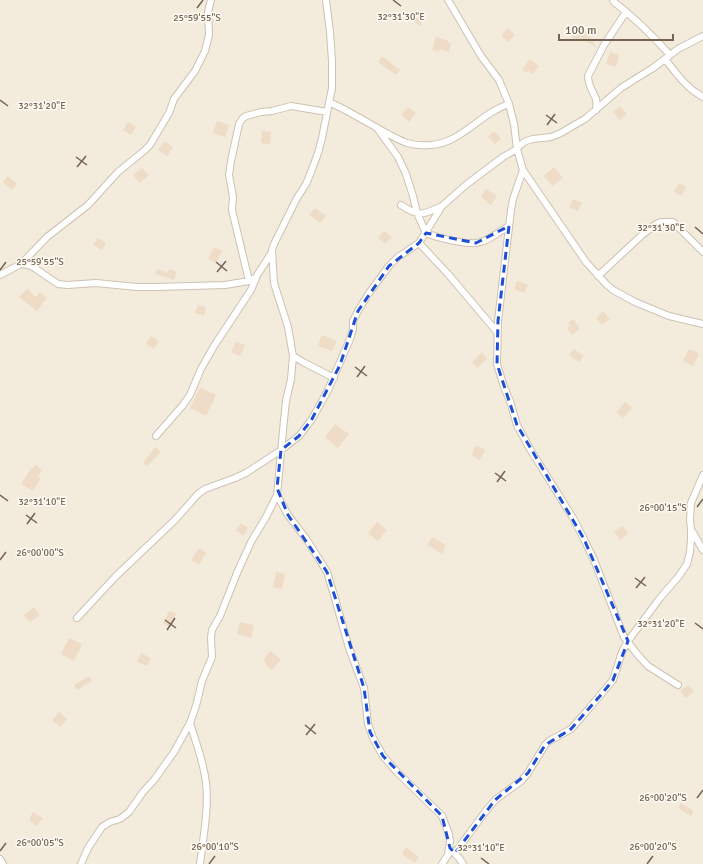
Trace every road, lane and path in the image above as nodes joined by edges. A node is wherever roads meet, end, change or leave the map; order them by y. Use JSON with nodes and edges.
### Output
{"nodes":[{"id":1,"x":211,"y":0,"type":"edge"},
{"id":2,"x":326,"y":0,"type":"edge"},
{"id":3,"x":448,"y":0,"type":"edge"},
{"id":4,"x":614,"y":0,"type":"edge"},
{"id":5,"x":626,"y":12,"type":"junction"},
{"id":6,"x":703,"y":36,"type":"edge"},
{"id":7,"x":667,"y":58,"type":"junction"},
{"id":8,"x":703,"y":97,"type":"edge"},
{"id":9,"x":329,"y":102,"type":"junction"},
{"id":10,"x":509,"y":104,"type":"junction"},
{"id":11,"x":596,"y":110,"type":"junction"},
{"id":12,"x":327,"y":112,"type":"junction"},
{"id":13,"x":377,"y":128,"type":"junction"},
{"id":14,"x":517,"y":149,"type":"junction"},
{"id":15,"x":523,"y":170,"type":"junction"},
{"id":16,"x":401,"y":205,"type":"dead end"},
{"id":17,"x":442,"y":206,"type":"junction"},
{"id":18,"x":417,"y":213,"type":"junction"},
{"id":19,"x":509,"y":226,"type":"junction"},
{"id":20,"x":426,"y":233,"type":"junction"},
{"id":21,"x":419,"y":243,"type":"junction"},
{"id":22,"x":272,"y":250,"type":"junction"},
{"id":23,"x":703,"y":252,"type":"edge"},
{"id":24,"x":21,"y":264,"type":"junction"},
{"id":25,"x":0,"y":274,"type":"edge"},
{"id":26,"x":598,"y":276,"type":"junction"},
{"id":27,"x":256,"y":277,"type":"junction"},
{"id":28,"x":249,"y":281,"type":"junction"},
{"id":29,"x":703,"y":324,"type":"edge"},
{"id":30,"x":497,"y":332,"type":"junction"},
{"id":31,"x":293,"y":356,"type":"junction"},
{"id":32,"x":334,"y":378,"type":"junction"},
{"id":33,"x":156,"y":436,"type":"dead end"},
{"id":34,"x":281,"y":450,"type":"junction"},
{"id":35,"x":703,"y":475,"type":"edge"},
{"id":36,"x":277,"y":495,"type":"junction"},
{"id":37,"x":691,"y":529,"type":"junction"},
{"id":38,"x":703,"y":550,"type":"edge"},
{"id":39,"x":76,"y":618,"type":"dead end"},
{"id":40,"x":628,"y":641,"type":"junction"},
{"id":41,"x":678,"y":685,"type":"dead end"},
{"id":42,"x":190,"y":723,"type":"junction"},
{"id":43,"x":450,"y":848,"type":"junction"},
{"id":44,"x":455,"y":853,"type":"junction"},
{"id":45,"x":0,"y":859,"type":"edge"},
{"id":46,"x":3,"y":864,"type":"edge"},
{"id":47,"x":81,"y":864,"type":"edge"},
{"id":48,"x":200,"y":864,"type":"edge"},
{"id":49,"x":442,"y":864,"type":"edge"},
{"id":50,"x":463,"y":864,"type":"edge"}],
"edges":[{"from":1,"to":24,"type":"street"},
{"from":2,"to":9,"type":"street"},
{"from":3,"to":10,"type":"street"},
{"from":4,"to":5,"type":"street"},
{"from":5,"to":7,"type":"street"},
{"from":5,"to":11,"type":"street"},
{"from":6,"to":7,"type":"street"},
{"from":7,"to":8,"type":"street"},
{"from":7,"to":11,"type":"street"},
{"from":9,"to":12,"type":"street"},
{"from":9,"to":13,"type":"street"},
{"from":10,"to":13,"type":"street"},
{"from":10,"to":14,"type":"street"},
{"from":11,"to":14,"type":"street"},
{"from":12,"to":22,"type":"street"},
{"from":12,"to":28,"type":"street"},
{"from":13,"to":18,"type":"street"},
{"from":14,"to":15,"type":"street"},
{"from":14,"to":17,"type":"street"},
{"from":15,"to":19,"type":"street"},
{"from":15,"to":26,"type":"street"},
{"from":16,"to":18,"type":"street"},
{"from":17,"to":18,"type":"street"},
{"from":17,"to":20,"type":"street"},
{"from":18,"to":20,"type":"street"},
{"from":19,"to":20,"type":"street"},
{"from":19,"to":30,"type":"street"},
{"from":20,"to":21,"type":"street"},
{"from":21,"to":30,"type":"street"},
{"from":21,"to":32,"type":"street"},
{"from":22,"to":27,"type":"street"},
{"from":22,"to":31,"type":"street"},
{"from":23,"to":26,"type":"street"},
{"from":24,"to":25,"type":"street"},
{"from":24,"to":28,"type":"street"},
{"from":26,"to":29,"type":"street"},
{"from":27,"to":28,"type":"street"},
{"from":27,"to":33,"type":"street"},
{"from":30,"to":40,"type":"street"},
{"from":31,"to":32,"type":"street"},
{"from":31,"to":34,"type":"street"},
{"from":32,"to":34,"type":"street"},
{"from":34,"to":36,"type":"street"},
{"from":34,"to":39,"type":"street"},
{"from":35,"to":37,"type":"street"},
{"from":36,"to":42,"type":"street"},
{"from":36,"to":43,"type":"street"},
{"from":37,"to":38,"type":"street"},
{"from":37,"to":40,"type":"street"},
{"from":40,"to":41,"type":"street"},
{"from":40,"to":44,"type":"street"},
{"from":42,"to":47,"type":"street"},
{"from":42,"to":48,"type":"street"},
{"from":43,"to":44,"type":"street"},
{"from":43,"to":49,"type":"street"},
{"from":44,"to":50,"type":"street"},
{"from":45,"to":46,"type":"street"}]}
